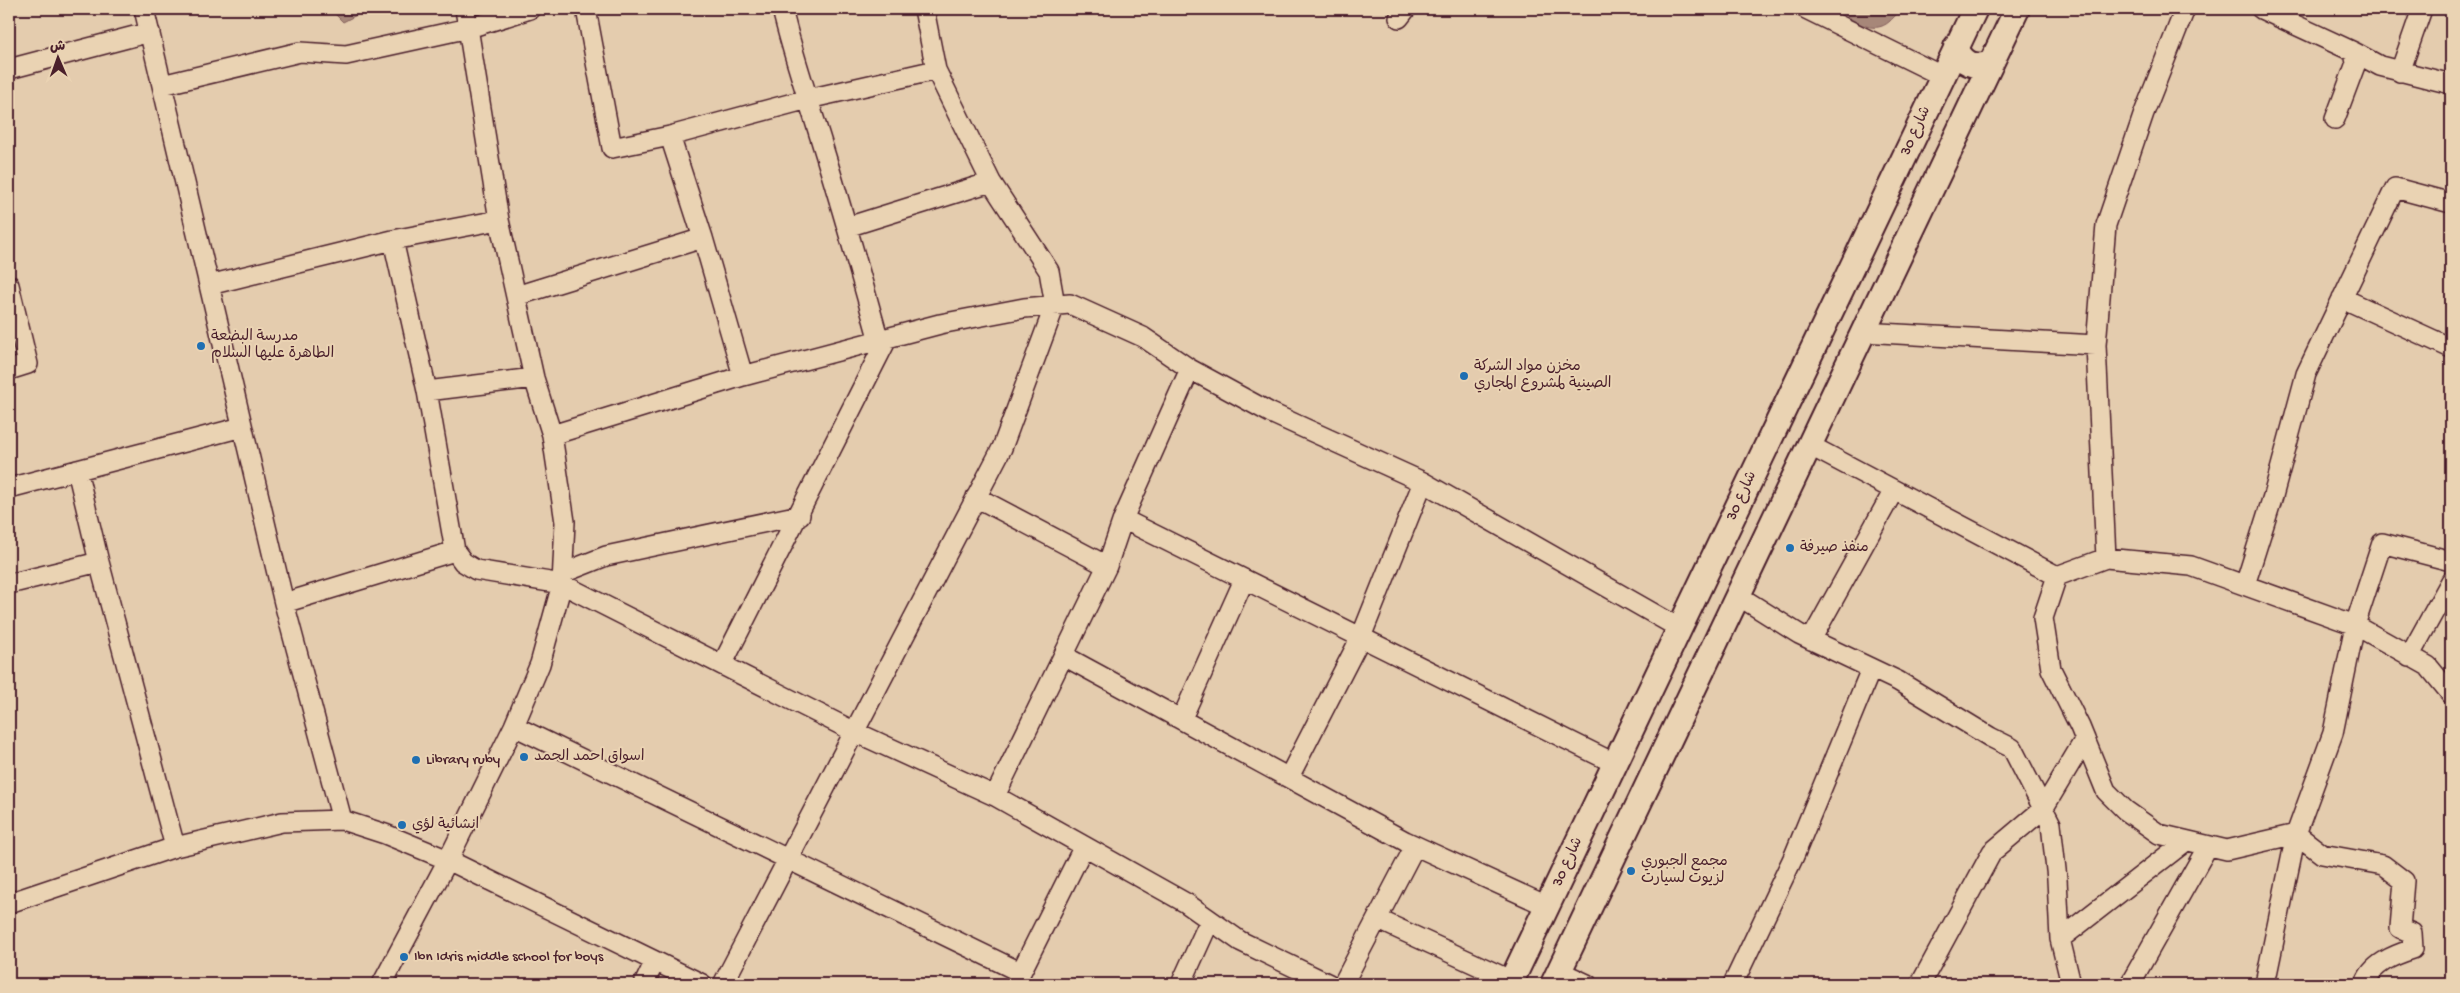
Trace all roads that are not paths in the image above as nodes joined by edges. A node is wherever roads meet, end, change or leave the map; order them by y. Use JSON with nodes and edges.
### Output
{"nodes":[{"id":1,"x":144,"y":9,"type":"edge"},
{"id":2,"x":465,"y":9,"type":"edge"},
{"id":3,"x":530,"y":9,"type":"edge"},
{"id":4,"x":586,"y":9,"type":"edge"},
{"id":5,"x":782,"y":9,"type":"edge"},
{"id":6,"x":924,"y":9,"type":"edge"},
{"id":7,"x":1806,"y":9,"type":"edge"},
{"id":8,"x":1975,"y":9,"type":"edge"},
{"id":9,"x":2017,"y":9,"type":"edge"},
{"id":10,"x":2185,"y":9,"type":"edge"},
{"id":11,"x":2261,"y":9,"type":"edge"},
{"id":12,"x":2422,"y":9,"type":"edge"},
{"id":13,"x":469,"y":28,"type":"junction"},
{"id":14,"x":150,"y":32,"type":"junction"},
{"id":15,"x":1956,"y":47,"type":"junction"},
{"id":16,"x":2354,"y":52,"type":"junction"},
{"id":17,"x":1991,"y":63,"type":"junction"},
{"id":18,"x":9,"y":69,"type":"edge"},
{"id":19,"x":936,"y":70,"type":"junction"},
{"id":20,"x":2400,"y":72,"type":"junction"},
{"id":21,"x":1942,"y":76,"type":"junction"},
{"id":22,"x":2451,"y":84,"type":"edge"},
{"id":23,"x":162,"y":85,"type":"junction"},
{"id":24,"x":808,"y":99,"type":"junction"},
{"id":25,"x":2335,"y":119,"type":"dead end"},
{"id":26,"x":1920,"y":123,"type":"junction"},
{"id":27,"x":670,"y":136,"type":"junction"},
{"id":28,"x":1953,"y":142,"type":"junction"},
{"id":29,"x":991,"y":182,"type":"junction"},
{"id":30,"x":2451,"y":203,"type":"edge"},
{"id":31,"x":499,"y":220,"type":"junction"},
{"id":32,"x":847,"y":227,"type":"junction"},
{"id":33,"x":703,"y":238,"type":"junction"},
{"id":34,"x":393,"y":240,"type":"junction"},
{"id":35,"x":9,"y":285,"type":"edge"},
{"id":36,"x":209,"y":285,"type":"junction"},
{"id":37,"x":516,"y":296,"type":"junction"},
{"id":38,"x":2342,"y":298,"type":"junction"},
{"id":39,"x":1055,"y":305,"type":"junction"},
{"id":40,"x":1862,"y":332,"type":"junction"},
{"id":41,"x":883,"y":340,"type":"junction"},
{"id":42,"x":2096,"y":346,"type":"junction"},
{"id":43,"x":2451,"y":348,"type":"edge"},
{"id":44,"x":1190,"y":369,"type":"junction"},
{"id":45,"x":9,"y":370,"type":"edge"},
{"id":46,"x":743,"y":376,"type":"junction"},
{"id":47,"x":534,"y":378,"type":"junction"},
{"id":48,"x":427,"y":391,"type":"junction"},
{"id":49,"x":242,"y":427,"type":"junction"},
{"id":50,"x":552,"y":435,"type":"junction"},
{"id":51,"x":1808,"y":445,"type":"junction"},
{"id":52,"x":77,"y":470,"type":"junction"},
{"id":53,"x":1423,"y":482,"type":"junction"},
{"id":54,"x":9,"y":488,"type":"edge"},
{"id":55,"x":1894,"y":490,"type":"junction"},
{"id":56,"x":976,"y":497,"type":"junction"},
{"id":57,"x":800,"y":515,"type":"junction"},
{"id":58,"x":1123,"y":519,"type":"junction"},
{"id":59,"x":455,"y":551,"type":"junction"},
{"id":60,"x":2106,"y":558,"type":"junction"},
{"id":61,"x":2451,"y":561,"type":"edge"},
{"id":62,"x":99,"y":562,"type":"junction"},
{"id":63,"x":1107,"y":566,"type":"junction"},
{"id":64,"x":2057,"y":576,"type":"junction"},
{"id":65,"x":562,"y":578,"type":"junction"},
{"id":66,"x":1244,"y":580,"type":"junction"},
{"id":67,"x":2451,"y":581,"type":"edge"},
{"id":68,"x":9,"y":584,"type":"edge"},
{"id":69,"x":2245,"y":584,"type":"junction"},
{"id":70,"x":1737,"y":595,"type":"junction"},
{"id":71,"x":284,"y":603,"type":"junction"},
{"id":72,"x":2355,"y":625,"type":"junction"},
{"id":73,"x":1679,"y":628,"type":"junction"},
{"id":74,"x":1361,"y":637,"type":"junction"},
{"id":75,"x":1811,"y":640,"type":"junction"},
{"id":76,"x":1064,"y":656,"type":"junction"},
{"id":77,"x":2409,"y":657,"type":"junction"},
{"id":78,"x":722,"y":665,"type":"junction"},
{"id":79,"x":1871,"y":669,"type":"junction"},
{"id":80,"x":2451,"y":694,"type":"edge"},
{"id":81,"x":1182,"y":718,"type":"junction"},
{"id":82,"x":514,"y":726,"type":"junction"},
{"id":83,"x":853,"y":730,"type":"junction"},
{"id":84,"x":2085,"y":739,"type":"junction"},
{"id":85,"x":1614,"y":764,"type":"junction"},
{"id":86,"x":1289,"y":778,"type":"junction"},
{"id":87,"x":995,"y":796,"type":"junction"},
{"id":88,"x":2043,"y":809,"type":"junction"},
{"id":89,"x":342,"y":820,"type":"junction"},
{"id":90,"x":2296,"y":834,"type":"junction"},
{"id":91,"x":2186,"y":840,"type":"junction"},
{"id":92,"x":1084,"y":846,"type":"junction"},
{"id":93,"x":1415,"y":846,"type":"junction"},
{"id":94,"x":2208,"y":846,"type":"junction"},
{"id":95,"x":176,"y":847,"type":"junction"},
{"id":96,"x":790,"y":858,"type":"junction"},
{"id":97,"x":448,"y":860,"type":"junction"},
{"id":98,"x":9,"y":903,"type":"edge"},
{"id":99,"x":1547,"y":906,"type":"junction"},
{"id":100,"x":1377,"y":919,"type":"junction"},
{"id":101,"x":1210,"y":920,"type":"junction"},
{"id":102,"x":2060,"y":939,"type":"junction"},
{"id":103,"x":655,"y":961,"type":"junction"},
{"id":104,"x":1018,"y":978,"type":"edge"},
{"id":105,"x":1556,"y":978,"type":"edge"},
{"id":106,"x":1511,"y":983,"type":"edge"},
{"id":107,"x":382,"y":984,"type":"edge"},
{"id":108,"x":644,"y":984,"type":"edge"},
{"id":109,"x":702,"y":984,"type":"edge"},
{"id":110,"x":723,"y":984,"type":"edge"},
{"id":111,"x":1181,"y":984,"type":"edge"},
{"id":112,"x":1329,"y":984,"type":"edge"},
{"id":113,"x":1343,"y":984,"type":"edge"},
{"id":114,"x":1587,"y":984,"type":"edge"},
{"id":115,"x":1733,"y":984,"type":"edge"},
{"id":116,"x":1923,"y":984,"type":"edge"},
{"id":117,"x":2071,"y":984,"type":"edge"},
{"id":118,"x":2130,"y":984,"type":"edge"},
{"id":119,"x":2264,"y":984,"type":"edge"},
{"id":120,"x":2364,"y":984,"type":"edge"}],
"edges":[{"from":1,"to":14,"type":"street"},
{"from":2,"to":13,"type":"street"},
{"from":3,"to":13,"type":"street"},
{"from":4,"to":27,"type":"street"},
{"from":5,"to":24,"type":"street"},
{"from":6,"to":19,"type":"street"},
{"from":7,"to":21,"type":"street"},
{"from":8,"to":15,"type":"street","name":"شارع 30"},
{"from":9,"to":17,"type":"street"},
{"from":10,"to":42,"type":"street"},
{"from":11,"to":16,"type":"street"},
{"from":12,"to":20,"type":"street"},
{"from":13,"to":23,"type":"street"},
{"from":13,"to":31,"type":"street"},
{"from":14,"to":18,"type":"street"},
{"from":14,"to":23,"type":"street"},
{"from":15,"to":17,"type":"street"},
{"from":15,"to":21,"type":"street","name":"شارع 30"},
{"from":16,"to":20,"type":"street"},
{"from":16,"to":25,"type":"street"},
{"from":17,"to":28,"type":"street"},
{"from":19,"to":24,"type":"street"},
{"from":19,"to":29,"type":"street"},
{"from":20,"to":22,"type":"street"},
{"from":21,"to":26,"type":"street","name":"شارع 30"},
{"from":23,"to":36,"type":"street"},
{"from":24,"to":27,"type":"street"},
{"from":24,"to":32,"type":"street"},
{"from":26,"to":28,"type":"street"},
{"from":26,"to":73,"type":"street","name":"شارع 30"},
{"from":27,"to":33,"type":"street"},
{"from":28,"to":40,"type":"street"},
{"from":29,"to":32,"type":"street"},
{"from":29,"to":39,"type":"street"},
{"from":30,"to":38,"type":"street"},
{"from":31,"to":34,"type":"street"},
{"from":31,"to":37,"type":"street"},
{"from":32,"to":41,"type":"street"},
{"from":33,"to":37,"type":"street"},
{"from":33,"to":46,"type":"street"},
{"from":34,"to":36,"type":"street"},
{"from":34,"to":48,"type":"street"},
{"from":35,"to":45,"type":"street"},
{"from":36,"to":49,"type":"street"},
{"from":37,"to":47,"type":"street"},
{"from":38,"to":43,"type":"street"},
{"from":38,"to":69,"type":"street"},
{"from":39,"to":41,"type":"street"},
{"from":39,"to":44,"type":"street"},
{"from":39,"to":56,"type":"street"},
{"from":40,"to":42,"type":"street"},
{"from":40,"to":51,"type":"street"},
{"from":41,"to":46,"type":"street"},
{"from":41,"to":57,"type":"street"},
{"from":42,"to":60,"type":"street"},
{"from":44,"to":53,"type":"street"},
{"from":44,"to":58,"type":"street"},
{"from":46,"to":50,"type":"street"},
{"from":47,"to":48,"type":"street"},
{"from":47,"to":50,"type":"street"},
{"from":48,"to":59,"type":"street"},
{"from":49,"to":52,"type":"street"},
{"from":49,"to":71,"type":"street"},
{"from":50,"to":65,"type":"street"},
{"from":51,"to":55,"type":"street"},
{"from":51,"to":70,"type":"street"},
{"from":52,"to":54,"type":"street"},
{"from":52,"to":62,"type":"street"},
{"from":53,"to":73,"type":"street"},
{"from":53,"to":74,"type":"street"},
{"from":55,"to":64,"type":"street"},
{"from":55,"to":75,"type":"street"},
{"from":56,"to":63,"type":"street"},
{"from":56,"to":83,"type":"street"},
{"from":57,"to":65,"type":"street"},
{"from":57,"to":78,"type":"street"},
{"from":58,"to":63,"type":"street"},
{"from":58,"to":66,"type":"street"},
{"from":59,"to":65,"type":"street"},
{"from":59,"to":71,"type":"street"},
{"from":60,"to":64,"type":"street"},
{"from":60,"to":69,"type":"street"},
{"from":61,"to":72,"type":"street"},
{"from":62,"to":68,"type":"street"},
{"from":62,"to":95,"type":"street"},
{"from":63,"to":76,"type":"street"},
{"from":64,"to":84,"type":"street"},
{"from":65,"to":78,"type":"street"},
{"from":65,"to":82,"type":"street"},
{"from":66,"to":74,"type":"street"},
{"from":66,"to":81,"type":"street"},
{"from":67,"to":77,"type":"street"},
{"from":69,"to":72,"type":"street"},
{"from":70,"to":75,"type":"street"},
{"from":70,"to":105,"type":"street"},
{"from":71,"to":89,"type":"street"},
{"from":72,"to":77,"type":"street"},
{"from":72,"to":90,"type":"street"},
{"from":73,"to":85,"type":"street","name":"شارع 30"},
{"from":74,"to":85,"type":"street"},
{"from":74,"to":86,"type":"street"},
{"from":75,"to":79,"type":"street"},
{"from":76,"to":81,"type":"street"},
{"from":76,"to":87,"type":"street"},
{"from":77,"to":80,"type":"street"},
{"from":78,"to":83,"type":"street"},
{"from":79,"to":88,"type":"street"},
{"from":79,"to":115,"type":"street"},
{"from":81,"to":86,"type":"street"},
{"from":82,"to":96,"type":"street"},
{"from":82,"to":97,"type":"street"},
{"from":83,"to":87,"type":"street"},
{"from":83,"to":96,"type":"street"},
{"from":84,"to":88,"type":"street"},
{"from":84,"to":91,"type":"street"},
{"from":85,"to":99,"type":"street","name":"شارع 30"},
{"from":86,"to":93,"type":"street"},
{"from":87,"to":92,"type":"street"},
{"from":88,"to":102,"type":"street"},
{"from":88,"to":116,"type":"street"},
{"from":89,"to":95,"type":"street"},
{"from":89,"to":97,"type":"street"},
{"from":90,"to":94,"type":"street"},
{"from":90,"to":119,"type":"street"},
{"from":90,"to":120,"type":"street"},
{"from":91,"to":94,"type":"street"},
{"from":91,"to":102,"type":"street"},
{"from":92,"to":101,"type":"street"},
{"from":92,"to":104,"type":"street"},
{"from":93,"to":99,"type":"street"},
{"from":93,"to":100,"type":"street"},
{"from":94,"to":118,"type":"street"},
{"from":95,"to":98,"type":"street"},
{"from":96,"to":104,"type":"street"},
{"from":96,"to":110,"type":"street"},
{"from":97,"to":103,"type":"street"},
{"from":97,"to":107,"type":"street"},
{"from":99,"to":106,"type":"street","name":"شارع 30"},
{"from":100,"to":106,"type":"street"},
{"from":100,"to":113,"type":"street"},
{"from":101,"to":111,"type":"street"},
{"from":101,"to":112,"type":"street"},
{"from":102,"to":117,"type":"street"},
{"from":103,"to":108,"type":"street"},
{"from":103,"to":109,"type":"street"},
{"from":105,"to":114,"type":"street"}]}
